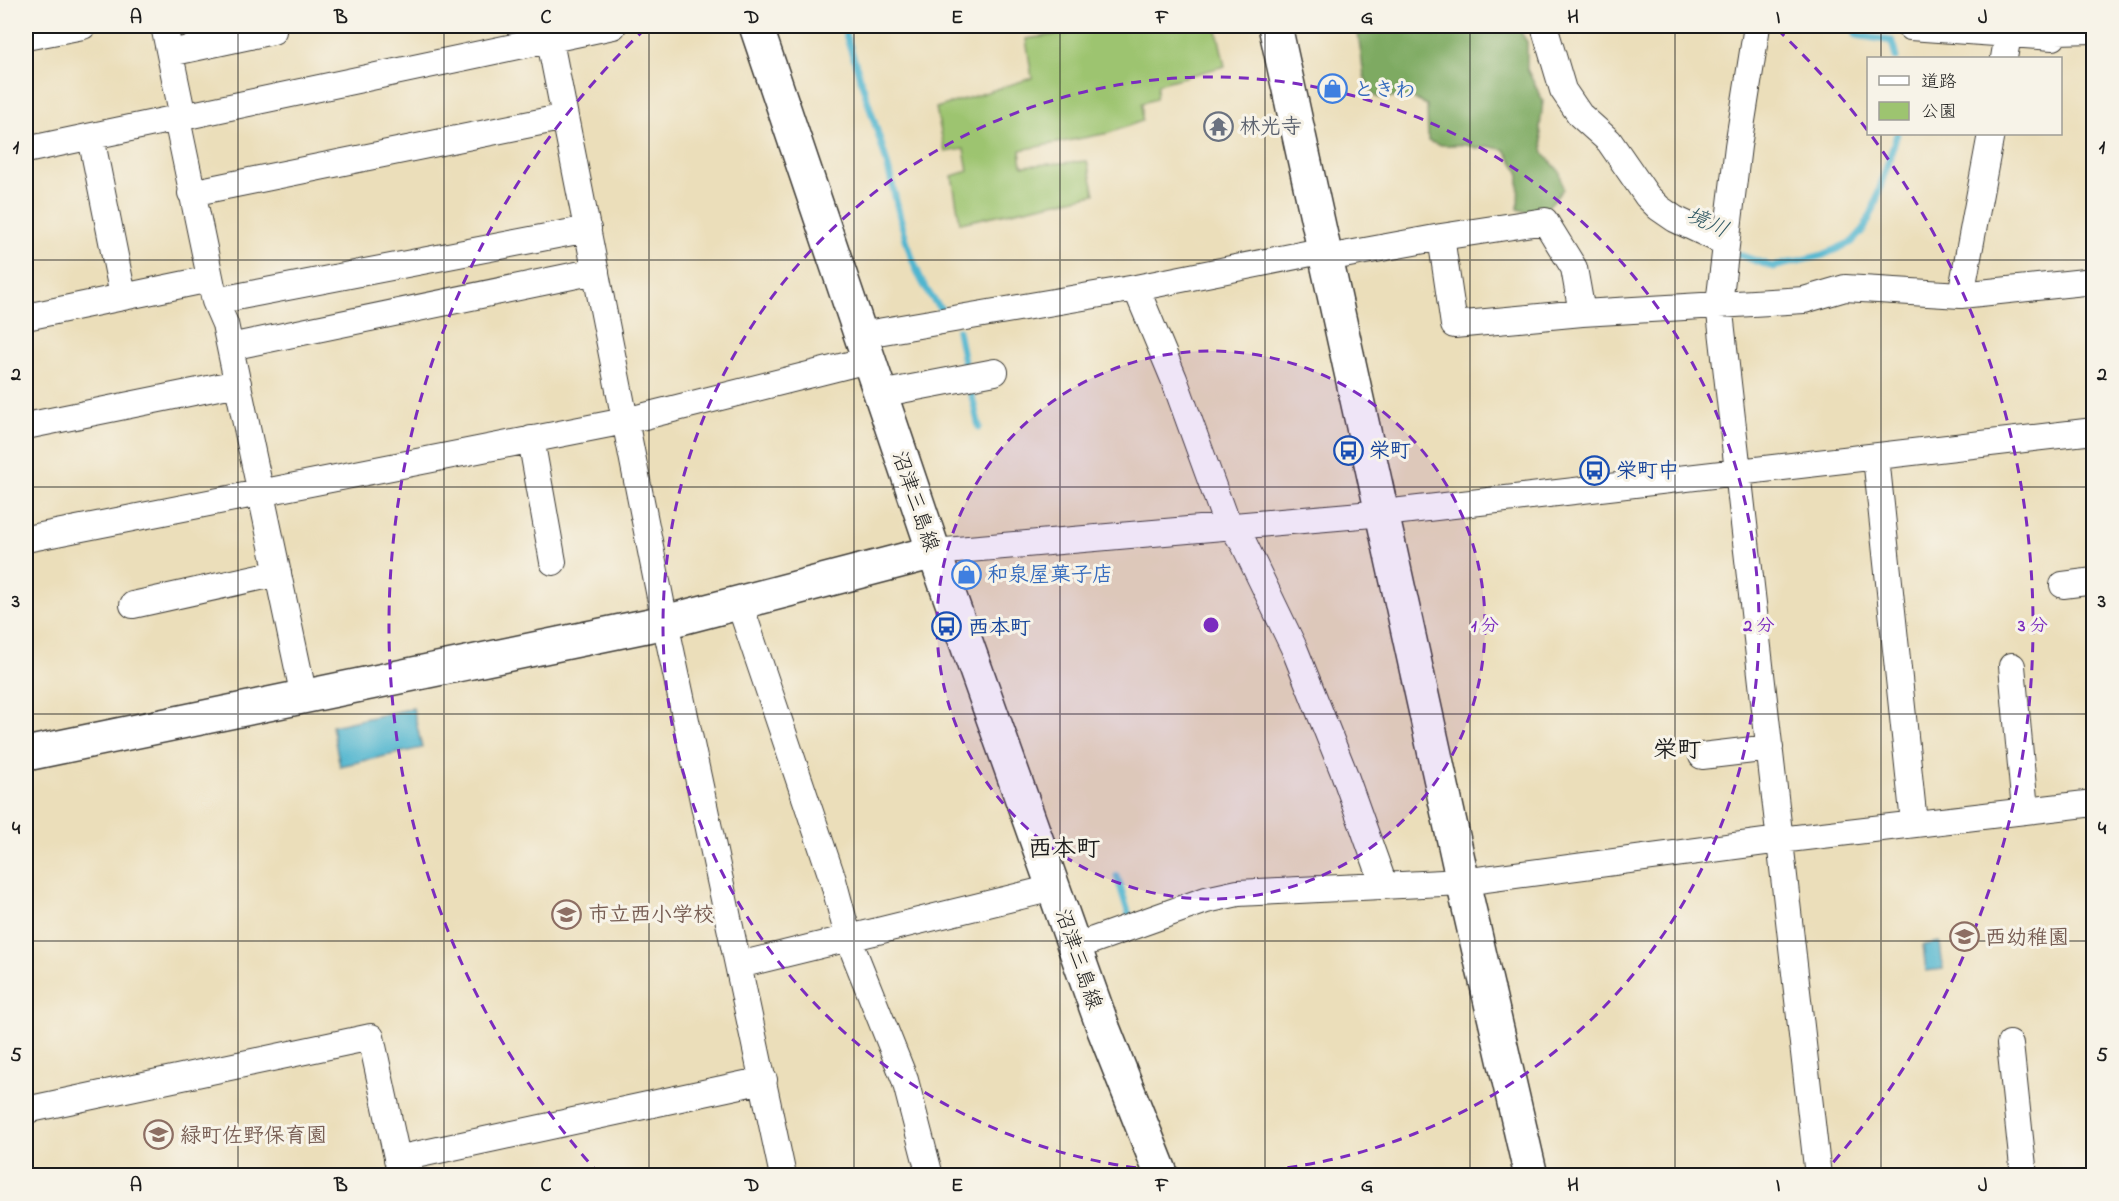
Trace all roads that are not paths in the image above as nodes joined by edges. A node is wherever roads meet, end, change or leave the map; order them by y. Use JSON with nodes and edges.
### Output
{"nodes":[{"id":1,"x":83,"y":26,"type":"edge"},
{"id":2,"x":164,"y":26,"type":"edge"},
{"id":3,"x":613,"y":26,"type":"edge"},
{"id":4,"x":756,"y":26,"type":"edge"},
{"id":5,"x":1275,"y":26,"type":"edge"},
{"id":6,"x":1544,"y":26,"type":"edge"},
{"id":7,"x":1757,"y":26,"type":"edge"},
{"id":8,"x":1910,"y":27,"type":"dead end"},
{"id":9,"x":2094,"y":30,"type":"edge"},
{"id":10,"x":273,"y":31,"type":"dead end"},
{"id":11,"x":548,"y":32,"type":"edge"},
{"id":12,"x":26,"y":38,"type":"edge"},
{"id":13,"x":2006,"y":47,"type":"edge"},
{"id":14,"x":170,"y":53,"type":"junction"},
{"id":15,"x":566,"y":117,"type":"junction"},
{"id":16,"x":180,"y":118,"type":"junction"},
{"id":17,"x":1991,"y":135,"type":"edge"},
{"id":18,"x":91,"y":137,"type":"junction"},
{"id":19,"x":26,"y":150,"type":"edge"},
{"id":20,"x":191,"y":194,"type":"junction"},
{"id":21,"x":588,"y":229,"type":"junction"},
{"id":22,"x":1441,"y":237,"type":"junction"},
{"id":23,"x":1726,"y":243,"type":"junction"},
{"id":24,"x":1326,"y":254,"type":"junction"},
{"id":25,"x":596,"y":271,"type":"junction"},
{"id":26,"x":2094,"y":281,"type":"edge"},
{"id":27,"x":1136,"y":288,"type":"junction"},
{"id":28,"x":213,"y":290,"type":"junction"},
{"id":29,"x":1961,"y":295,"type":"junction"},
{"id":30,"x":123,"y":296,"type":"junction"},
{"id":31,"x":1719,"y":304,"type":"junction"},
{"id":32,"x":1582,"y":313,"type":"junction"},
{"id":33,"x":26,"y":317,"type":"edge"},
{"id":34,"x":230,"y":347,"type":"junction"},
{"id":35,"x":864,"y":347,"type":"junction"},
{"id":36,"x":977,"y":376,"type":"dead end"},
{"id":37,"x":238,"y":383,"type":"junction"},
{"id":38,"x":880,"y":394,"type":"junction"},
{"id":39,"x":625,"y":421,"type":"junction"},
{"id":40,"x":26,"y":426,"type":"edge"},
{"id":41,"x":2094,"y":430,"type":"edge"},
{"id":42,"x":531,"y":439,"type":"junction"},
{"id":43,"x":1876,"y":457,"type":"junction"},
{"id":44,"x":1738,"y":474,"type":"junction"},
{"id":45,"x":260,"y":492,"type":"junction"},
{"id":46,"x":1384,"y":513,"type":"junction"},
{"id":47,"x":1233,"y":527,"type":"junction"},
{"id":48,"x":26,"y":539,"type":"edge"},
{"id":49,"x":934,"y":552,"type":"junction"},
{"id":50,"x":553,"y":562,"type":"dead end"},
{"id":51,"x":278,"y":573,"type":"junction"},
{"id":52,"x":2094,"y":581,"type":"edge"},
{"id":53,"x":2063,"y":585,"type":"dead end"},
{"id":54,"x":133,"y":605,"type":"dead end"},
{"id":55,"x":740,"y":605,"type":"junction"},
{"id":56,"x":665,"y":622,"type":"junction"},
{"id":57,"x":2012,"y":666,"type":"dead end"},
{"id":58,"x":304,"y":697,"type":"junction"},
{"id":59,"x":1770,"y":748,"type":"junction"},
{"id":60,"x":26,"y":754,"type":"edge"},
{"id":61,"x":1702,"y":756,"type":"dead end"},
{"id":62,"x":2094,"y":803,"type":"edge"},
{"id":63,"x":2025,"y":810,"type":"junction"},
{"id":64,"x":1914,"y":823,"type":"junction"},
{"id":65,"x":1780,"y":840,"type":"junction"},
{"id":66,"x":1463,"y":882,"type":"junction"},
{"id":67,"x":1384,"y":885,"type":"junction"},
{"id":68,"x":1053,"y":888,"type":"junction"},
{"id":69,"x":849,"y":940,"type":"junction"},
{"id":70,"x":1074,"y":947,"type":"junction"},
{"id":71,"x":739,"y":965,"type":"junction"},
{"id":72,"x":2010,"y":1044,"type":"dead end"},
{"id":73,"x":764,"y":1080,"type":"junction"},
{"id":74,"x":26,"y":1110,"type":"edge"},
{"id":75,"x":399,"y":1167,"type":"edge"},
{"id":76,"x":783,"y":1176,"type":"edge"},
{"id":77,"x":930,"y":1176,"type":"edge"},
{"id":78,"x":1162,"y":1176,"type":"edge"},
{"id":79,"x":1531,"y":1176,"type":"edge"},
{"id":80,"x":1818,"y":1176,"type":"edge"},
{"id":81,"x":2024,"y":1176,"type":"edge"}],
"edges":[{"from":1,"to":12,"type":"street"},
{"from":2,"to":14,"type":"street"},
{"from":3,"to":11,"type":"street"},
{"from":4,"to":35,"type":"street","name":"沼津三島線"},
{"from":5,"to":24,"type":"street"},
{"from":6,"to":23,"type":"street"},
{"from":7,"to":23,"type":"street"},
{"from":8,"to":13,"type":"street"},
{"from":9,"to":13,"type":"street"},
{"from":10,"to":14,"type":"street"},
{"from":11,"to":15,"type":"street"},
{"from":11,"to":16,"type":"street"},
{"from":14,"to":16,"type":"street"},
{"from":15,"to":20,"type":"street"},
{"from":15,"to":21,"type":"street"},
{"from":16,"to":18,"type":"street"},
{"from":16,"to":20,"type":"street"},
{"from":17,"to":29,"type":"street"},
{"from":18,"to":19,"type":"street"},
{"from":18,"to":30,"type":"street"},
{"from":20,"to":28,"type":"street"},
{"from":21,"to":25,"type":"street"},
{"from":21,"to":28,"type":"street"},
{"from":22,"to":24,"type":"street"},
{"from":22,"to":32,"type":"street"},
{"from":22,"to":32,"type":"street"},
{"from":23,"to":31,"type":"street"},
{"from":24,"to":27,"type":"street"},
{"from":24,"to":46,"type":"street"},
{"from":25,"to":34,"type":"street"},
{"from":25,"to":39,"type":"street"},
{"from":26,"to":29,"type":"street"},
{"from":27,"to":35,"type":"street"},
{"from":27,"to":47,"type":"street"},
{"from":28,"to":30,"type":"street"},
{"from":28,"to":34,"type":"street"},
{"from":29,"to":31,"type":"street"},
{"from":30,"to":33,"type":"street"},
{"from":31,"to":32,"type":"street"},
{"from":31,"to":44,"type":"street"},
{"from":34,"to":37,"type":"street"},
{"from":35,"to":38,"type":"street","name":"沼津三島線"},
{"from":35,"to":39,"type":"street"},
{"from":36,"to":38,"type":"street"},
{"from":37,"to":40,"type":"street"},
{"from":37,"to":45,"type":"street"},
{"from":38,"to":49,"type":"street","name":"沼津三島線"},
{"from":39,"to":42,"type":"street"},
{"from":39,"to":56,"type":"street"},
{"from":41,"to":43,"type":"street"},
{"from":42,"to":45,"type":"street"},
{"from":42,"to":50,"type":"street"},
{"from":43,"to":44,"type":"street"},
{"from":43,"to":64,"type":"street"},
{"from":44,"to":46,"type":"street"},
{"from":44,"to":59,"type":"street"},
{"from":45,"to":48,"type":"street"},
{"from":45,"to":51,"type":"street"},
{"from":46,"to":47,"type":"street"},
{"from":46,"to":66,"type":"street"},
{"from":47,"to":49,"type":"street"},
{"from":47,"to":67,"type":"street"},
{"from":49,"to":55,"type":"street"},
{"from":49,"to":68,"type":"street","name":"沼津三島線"},
{"from":51,"to":54,"type":"street"},
{"from":51,"to":58,"type":"street"},
{"from":52,"to":53,"type":"street"},
{"from":55,"to":56,"type":"street"},
{"from":55,"to":69,"type":"street"},
{"from":56,"to":58,"type":"street"},
{"from":56,"to":71,"type":"street"},
{"from":57,"to":63,"type":"street"},
{"from":58,"to":60,"type":"street"},
{"from":59,"to":61,"type":"street"},
{"from":59,"to":65,"type":"street"},
{"from":62,"to":63,"type":"street"},
{"from":63,"to":64,"type":"street"},
{"from":64,"to":65,"type":"street"},
{"from":65,"to":66,"type":"street"},
{"from":65,"to":80,"type":"street"},
{"from":66,"to":67,"type":"street"},
{"from":66,"to":79,"type":"street"},
{"from":67,"to":70,"type":"street"},
{"from":68,"to":69,"type":"street"},
{"from":68,"to":70,"type":"street","name":"沼津三島線"},
{"from":69,"to":71,"type":"street"},
{"from":69,"to":77,"type":"street"},
{"from":70,"to":78,"type":"street","name":"沼津三島線"},
{"from":71,"to":73,"type":"street"},
{"from":72,"to":81,"type":"street"},
{"from":73,"to":75,"type":"street"},
{"from":73,"to":76,"type":"street"},
{"from":74,"to":75,"type":"street"}]}
